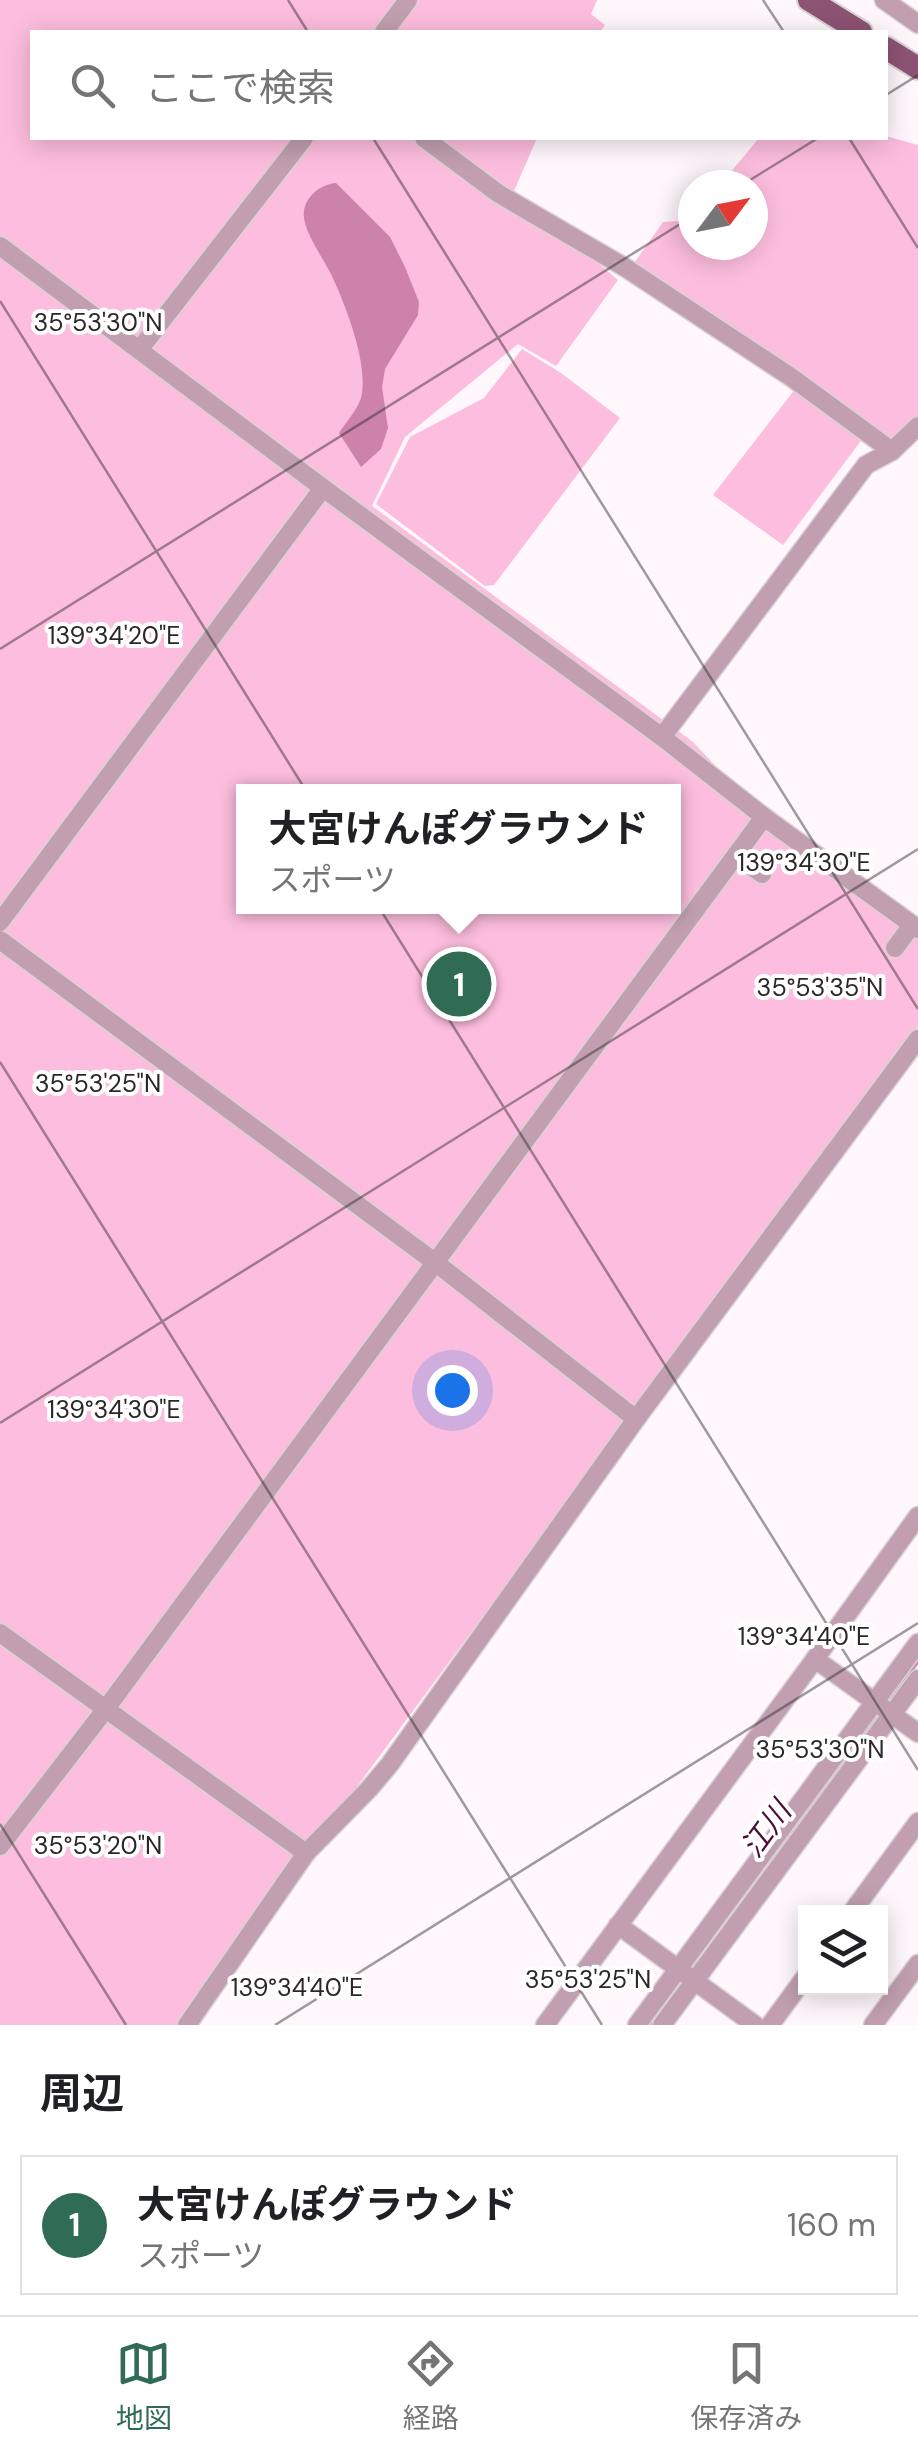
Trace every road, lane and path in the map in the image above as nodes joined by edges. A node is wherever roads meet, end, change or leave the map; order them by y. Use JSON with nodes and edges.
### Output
{"nodes":[{"id":1,"x":408,"y":0,"type":"edge"},
{"id":2,"x":809,"y":0,"type":"edge"},
{"id":3,"x":884,"y":0,"type":"edge"},
{"id":4,"x":918,"y":24,"type":"edge"},
{"id":5,"x":386,"y":30,"type":"edge"},
{"id":6,"x":858,"y":30,"type":"edge"},
{"id":7,"x":888,"y":49,"type":"edge"},
{"id":8,"x":918,"y":68,"type":"edge"},
{"id":9,"x":302,"y":140,"type":"edge"},
{"id":10,"x":427,"y":140,"type":"edge"},
{"id":11,"x":0,"y":246,"type":"edge"},
{"id":12,"x":139,"y":350,"type":"junction"},
{"id":13,"x":918,"y":426,"type":"edge"},
{"id":14,"x":892,"y":451,"type":"junction"},
{"id":15,"x":323,"y":488,"type":"junction"},
{"id":16,"x":662,"y":737,"type":"junction"},
{"id":17,"x":764,"y":818,"type":"junction"},
{"id":18,"x":736,"y":855,"type":"junction"},
{"id":19,"x":762,"y":874,"type":"dead end"},
{"id":20,"x":0,"y":922,"type":"edge"},
{"id":21,"x":915,"y":927,"type":"edge"},
{"id":22,"x":0,"y":940,"type":"edge"},
{"id":23,"x":895,"y":948,"type":"dead end"},
{"id":24,"x":918,"y":1040,"type":"edge"},
{"id":25,"x":436,"y":1263,"type":"junction"},
{"id":26,"x":636,"y":1419,"type":"junction"},
{"id":27,"x":918,"y":1516,"type":"edge"},
{"id":28,"x":0,"y":1633,"type":"edge"},
{"id":29,"x":918,"y":1643,"type":"edge"},
{"id":30,"x":816,"y":1658,"type":"junction"},
{"id":31,"x":918,"y":1679,"type":"edge"},
{"id":32,"x":883,"y":1707,"type":"junction"},
{"id":33,"x":104,"y":1710,"type":"junction"},
{"id":34,"x":918,"y":1733,"type":"edge"},
{"id":35,"x":918,"y":1822,"type":"edge"},
{"id":36,"x":0,"y":1846,"type":"edge"},
{"id":37,"x":306,"y":1853,"type":"junction"},
{"id":38,"x":857,"y":1905,"type":"edge"},
{"id":39,"x":618,"y":1925,"type":"junction"},
{"id":40,"x":918,"y":1964,"type":"edge"},
{"id":41,"x":686,"y":1975,"type":"junction"},
{"id":42,"x":798,"y":1987,"type":"edge"},
{"id":43,"x":187,"y":2025,"type":"edge"},
{"id":44,"x":544,"y":2025,"type":"edge"},
{"id":45,"x":637,"y":2025,"type":"edge"},
{"id":46,"x":662,"y":2025,"type":"edge"},
{"id":47,"x":755,"y":2025,"type":"edge"},
{"id":48,"x":770,"y":2025,"type":"edge"},
{"id":49,"x":873,"y":2025,"type":"edge"}],
"edges":[{"from":1,"to":5,"type":"street"},
{"from":2,"to":6,"type":"main road"},
{"from":3,"to":4,"type":"street"},
{"from":7,"to":8,"type":"main road"},
{"from":9,"to":12,"type":"street"},
{"from":10,"to":14,"type":"street"},
{"from":11,"to":12,"type":"street"},
{"from":12,"to":15,"type":"street"},
{"from":13,"to":14,"type":"street"},
{"from":14,"to":16,"type":"street"},
{"from":15,"to":16,"type":"street"},
{"from":15,"to":20,"type":"street"},
{"from":16,"to":17,"type":"street"},
{"from":17,"to":18,"type":"street"},
{"from":17,"to":21,"type":"street"},
{"from":18,"to":19,"type":"street"},
{"from":18,"to":25,"type":"street"},
{"from":21,"to":23,"type":"street"},
{"from":22,"to":25,"type":"street"},
{"from":24,"to":26,"type":"street"},
{"from":25,"to":26,"type":"street"},
{"from":25,"to":33,"type":"street"},
{"from":26,"to":37,"type":"street"},
{"from":27,"to":30,"type":"street"},
{"from":28,"to":33,"type":"street"},
{"from":29,"to":32,"type":"street"},
{"from":30,"to":32,"type":"street"},
{"from":30,"to":39,"type":"street"},
{"from":31,"to":32,"type":"street"},
{"from":32,"to":34,"type":"street"},
{"from":32,"to":41,"type":"street"},
{"from":33,"to":36,"type":"street"},
{"from":33,"to":37,"type":"street"},
{"from":35,"to":38,"type":"street"},
{"from":37,"to":43,"type":"street"},
{"from":39,"to":41,"type":"street"},
{"from":39,"to":44,"type":"street"},
{"from":40,"to":49,"type":"street"},
{"from":41,"to":45,"type":"street"},
{"from":41,"to":46,"type":"street"},
{"from":41,"to":47,"type":"street"},
{"from":42,"to":48,"type":"street"}]}
